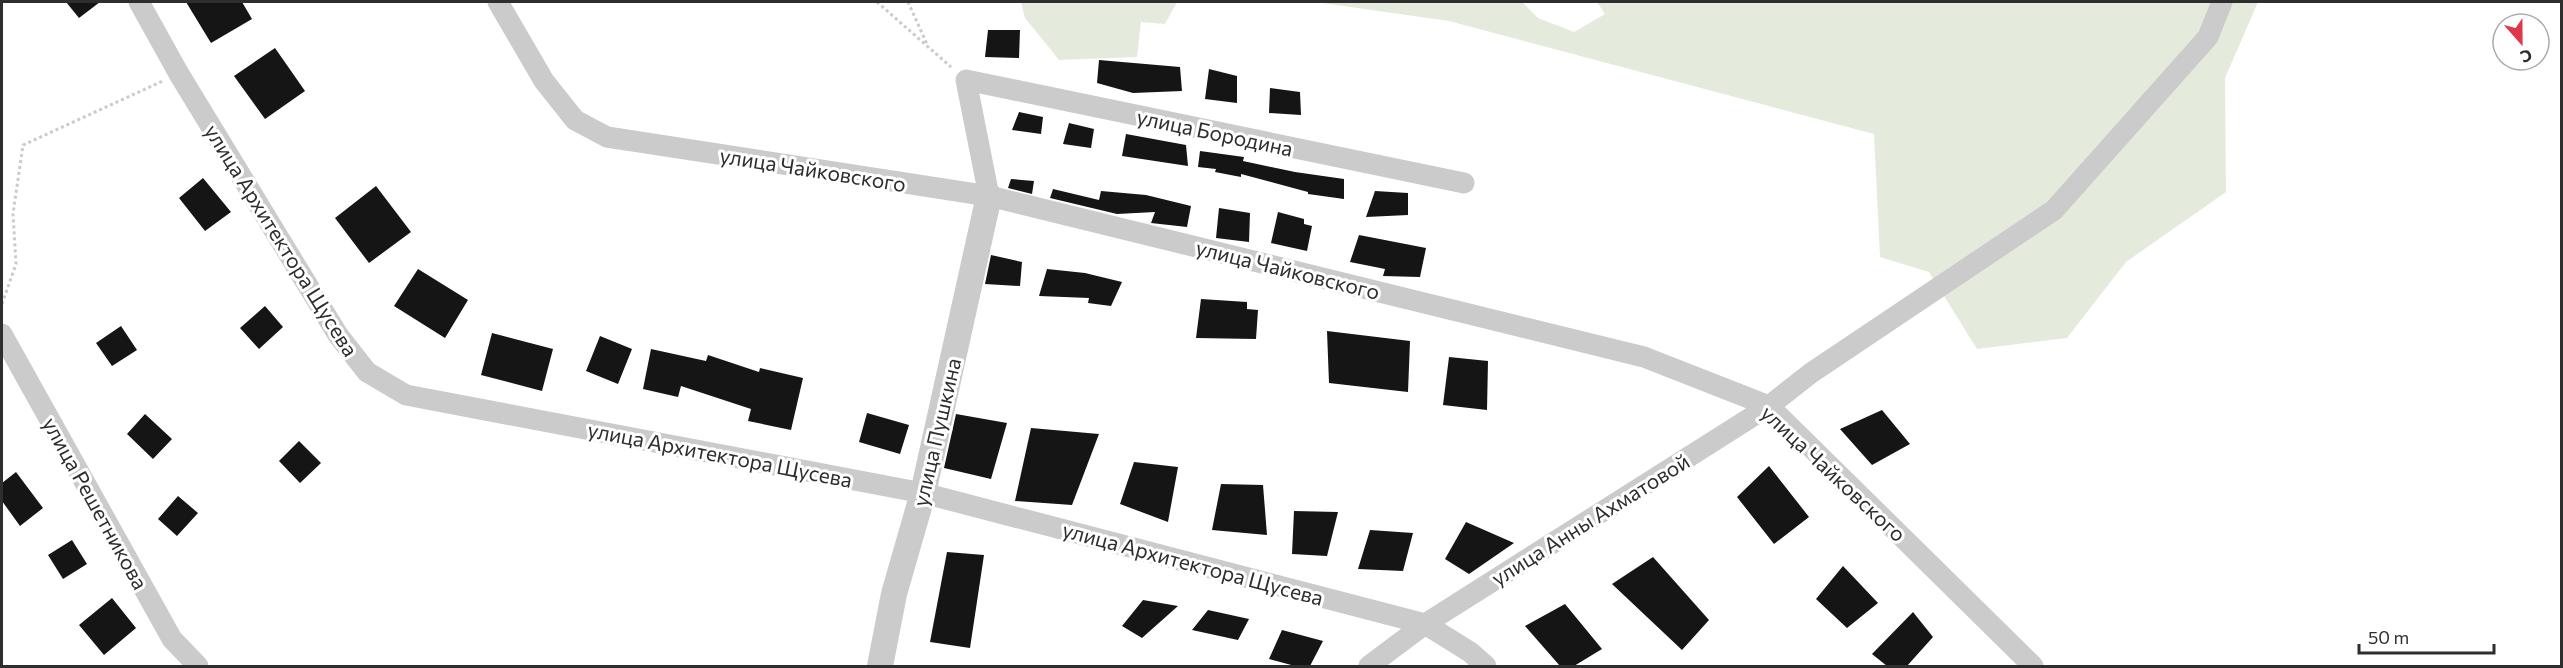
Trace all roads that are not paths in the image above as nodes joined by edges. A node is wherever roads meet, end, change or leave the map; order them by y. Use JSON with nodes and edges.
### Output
{"nodes":[{"id":1,"x":139,"y":2,"type":"edge"},
{"id":2,"x":498,"y":2,"type":"edge"},
{"id":3,"x":2222,"y":2,"type":"edge"},
{"id":4,"x":1464,"y":183,"type":"dead end"},
{"id":5,"x":988,"y":196,"type":"junction"},
{"id":6,"x":2,"y":334,"type":"edge"},
{"id":7,"x":1769,"y":406,"type":"junction"},
{"id":8,"x":923,"y":493,"type":"junction"},
{"id":9,"x":1425,"y":624,"type":"junction"},
{"id":10,"x":172,"y":639,"type":"junction"},
{"id":11,"x":176,"y":666,"type":"edge"},
{"id":12,"x":198,"y":666,"type":"edge"},
{"id":13,"x":880,"y":666,"type":"edge"},
{"id":14,"x":1369,"y":666,"type":"edge"},
{"id":15,"x":1486,"y":666,"type":"edge"},
{"id":16,"x":2033,"y":666,"type":"edge"}],
"edges":[{"from":1,"to":8,"type":"street","name":"улица Архитектора Щусева"},
{"from":2,"to":5,"type":"street","name":"улица Чайковского"},
{"from":3,"to":7,"type":"street","name":"улица Анны Ахматовой"},
{"from":4,"to":5,"type":"street","name":"улица Бородина"},
{"from":5,"to":7,"type":"street","name":"улица Чайковского"},
{"from":5,"to":8,"type":"street","name":"улица Пушкина"},
{"from":6,"to":10,"type":"street","name":"улица Решетникова"},
{"from":7,"to":9,"type":"street","name":"улица Анны Ахматовой"},
{"from":7,"to":16,"type":"street","name":"улица Чайковского"},
{"from":8,"to":9,"type":"street","name":"улица Архитектора Щусева"},
{"from":8,"to":13,"type":"street","name":"улица Пушкина"},
{"from":9,"to":14,"type":"street","name":"улица Анны Ахматовой"},
{"from":9,"to":15,"type":"street","name":"улица Архитектора Щусева"},
{"from":10,"to":11,"type":"street"},
{"from":10,"to":12,"type":"street","name":"улица Решетникова"}]}
